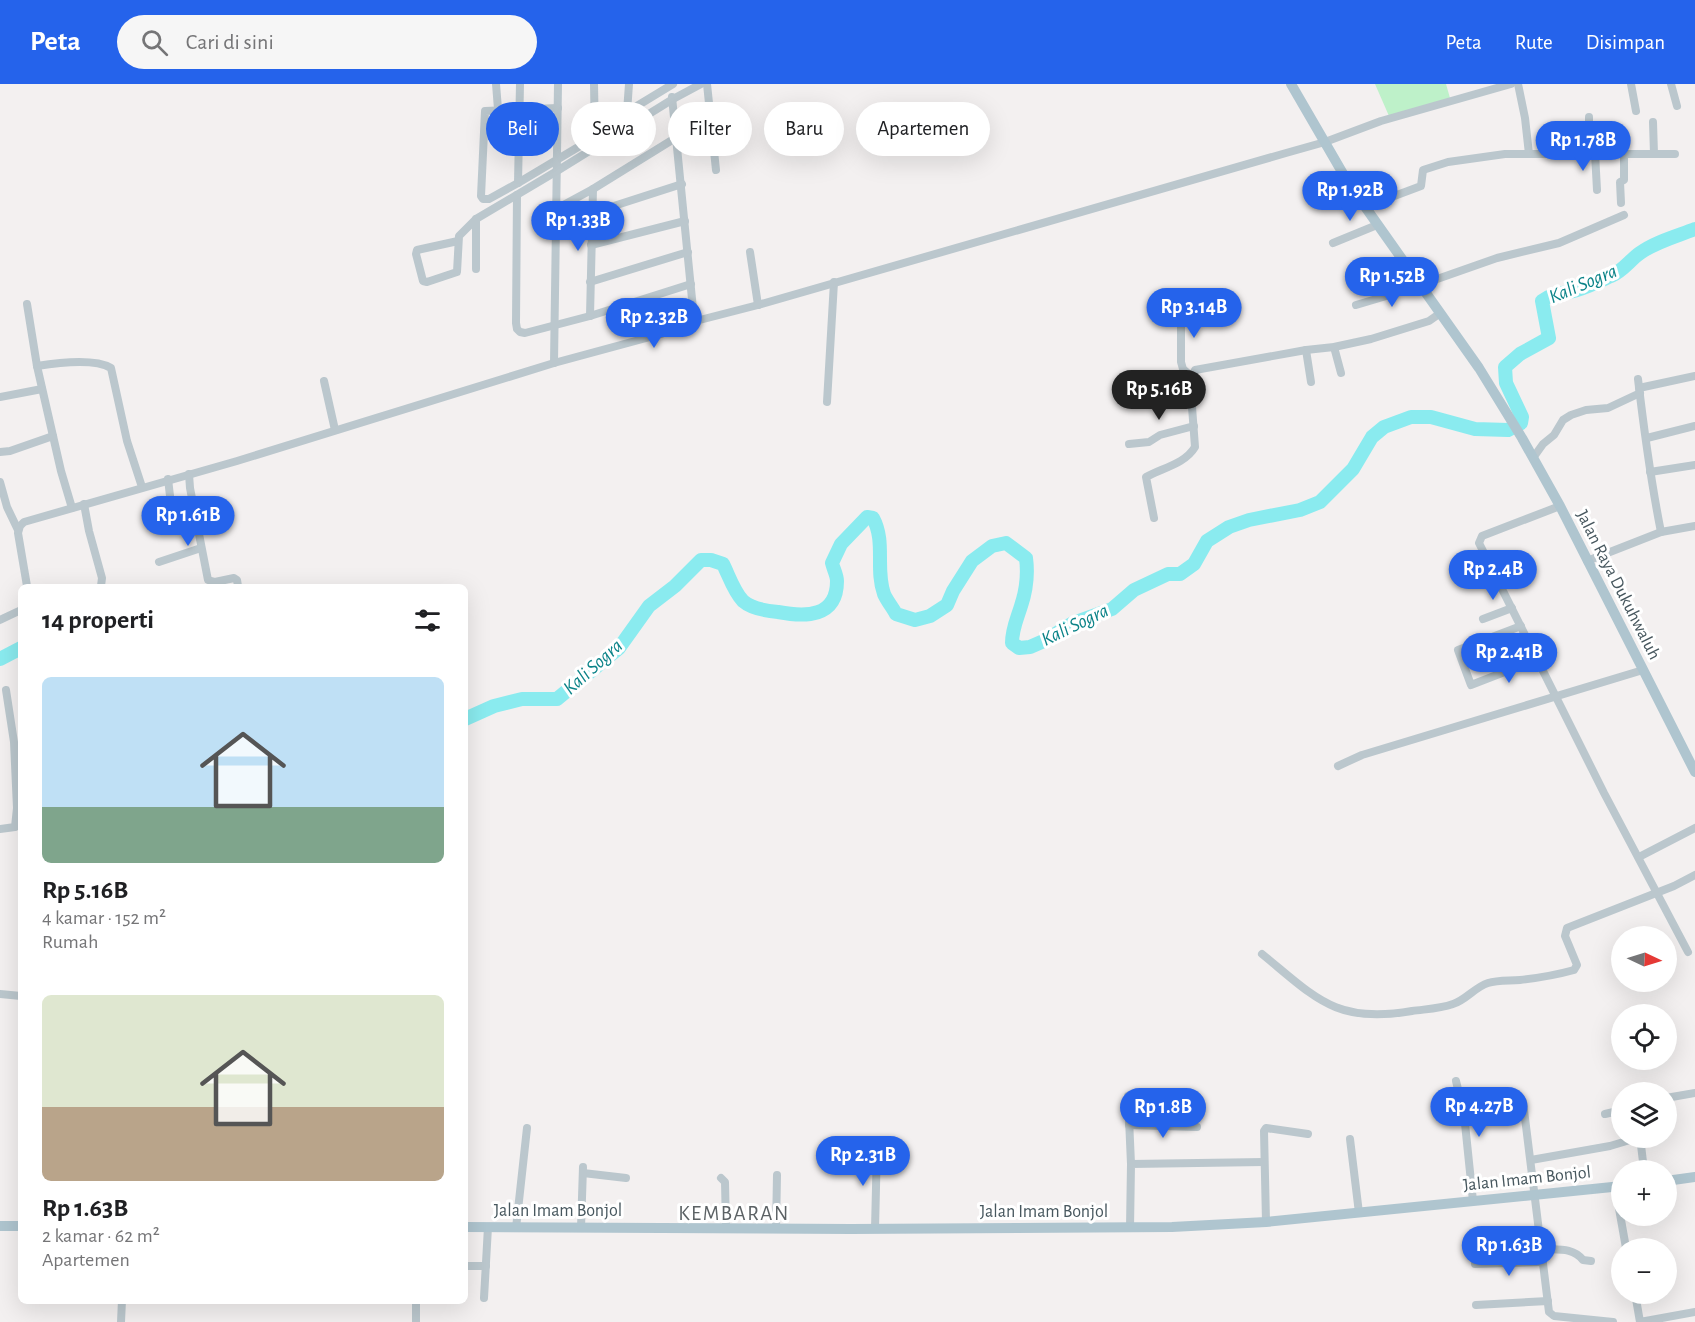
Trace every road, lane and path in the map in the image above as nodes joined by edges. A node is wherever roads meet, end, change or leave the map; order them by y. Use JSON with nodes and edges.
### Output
{"nodes":[{"id":1,"x":496,"y":84,"type":"edge"},
{"id":2,"x":520,"y":84,"type":"edge"},
{"id":3,"x":558,"y":84,"type":"edge"},
{"id":4,"x":594,"y":84,"type":"edge"},
{"id":5,"x":629,"y":84,"type":"edge"},
{"id":6,"x":701,"y":84,"type":"edge"},
{"id":7,"x":707,"y":84,"type":"edge"},
{"id":8,"x":1291,"y":84,"type":"edge"},
{"id":9,"x":1511,"y":84,"type":"edge"},
{"id":10,"x":1518,"y":84,"type":"edge"},
{"id":11,"x":1631,"y":84,"type":"edge"},
{"id":12,"x":1671,"y":84,"type":"edge"},
{"id":13,"x":666,"y":86,"type":"edge"},
{"id":14,"x":673,"y":99,"type":"junction"},
{"id":15,"x":497,"y":102,"type":"edge"},
{"id":16,"x":520,"y":102,"type":"edge"},
{"id":17,"x":558,"y":102,"type":"edge"},
{"id":18,"x":595,"y":102,"type":"edge"},
{"id":19,"x":628,"y":102,"type":"edge"},
{"id":20,"x":642,"y":102,"type":"edge"},
{"id":21,"x":673,"y":102,"type":"edge"},
{"id":22,"x":1677,"y":106,"type":"dead end"},
{"id":23,"x":486,"y":111,"type":"edge"},
{"id":24,"x":1636,"y":111,"type":"dead end"},
{"id":25,"x":1589,"y":117,"type":"dead end"},
{"id":26,"x":1653,"y":122,"type":"dead end"},
{"id":27,"x":1325,"y":142,"type":"junction"},
{"id":28,"x":668,"y":143,"type":"edge"},
{"id":29,"x":571,"y":150,"type":"edge"},
{"id":30,"x":1592,"y":153,"type":"junction"},
{"id":31,"x":1624,"y":153,"type":"junction"},
{"id":32,"x":1529,"y":154,"type":"junction"},
{"id":33,"x":1654,"y":154,"type":"junction"},
{"id":34,"x":1675,"y":154,"type":"dead end"},
{"id":35,"x":519,"y":156,"type":"edge"},
{"id":36,"x":679,"y":156,"type":"edge"},
{"id":37,"x":558,"y":158,"type":"junction"},
{"id":38,"x":716,"y":170,"type":"dead end"},
{"id":39,"x":557,"y":171,"type":"junction"},
{"id":40,"x":518,"y":183,"type":"junction"},
{"id":41,"x":682,"y":184,"type":"junction"},
{"id":42,"x":1349,"y":184,"type":"junction"},
{"id":43,"x":593,"y":189,"type":"junction"},
{"id":44,"x":1597,"y":190,"type":"dead end"},
{"id":45,"x":517,"y":195,"type":"junction"},
{"id":46,"x":1310,"y":199,"type":"dead end"},
{"id":47,"x":1621,"y":203,"type":"dead end"},
{"id":48,"x":1365,"y":207,"type":"junction"},
{"id":49,"x":556,"y":209,"type":"junction"},
{"id":50,"x":592,"y":213,"type":"junction"},
{"id":51,"x":1624,"y":215,"type":"dead end"},
{"id":52,"x":476,"y":219,"type":"junction"},
{"id":53,"x":685,"y":221,"type":"junction"},
{"id":54,"x":1377,"y":225,"type":"junction"},
{"id":55,"x":458,"y":241,"type":"junction"},
{"id":56,"x":1333,"y":243,"type":"dead end"},
{"id":57,"x":591,"y":245,"type":"junction"},
{"id":58,"x":688,"y":252,"type":"junction"},
{"id":59,"x":750,"y":252,"type":"dead end"},
{"id":60,"x":476,"y":269,"type":"dead end"},
{"id":61,"x":590,"y":282,"type":"junction"},
{"id":62,"x":834,"y":282,"type":"junction"},
{"id":63,"x":691,"y":284,"type":"junction"},
{"id":64,"x":1420,"y":285,"type":"junction"},
{"id":65,"x":27,"y":304,"type":"dead end"},
{"id":66,"x":758,"y":305,"type":"junction"},
{"id":67,"x":1356,"y":305,"type":"dead end"},
{"id":68,"x":1181,"y":309,"type":"dead end"},
{"id":69,"x":1439,"y":314,"type":"junction"},
{"id":70,"x":590,"y":316,"type":"junction"},
{"id":71,"x":697,"y":322,"type":"junction"},
{"id":72,"x":554,"y":326,"type":"junction"},
{"id":73,"x":1334,"y":347,"type":"junction"},
{"id":74,"x":1306,"y":350,"type":"junction"},
{"id":75,"x":554,"y":363,"type":"junction"},
{"id":76,"x":37,"y":366,"type":"junction"},
{"id":77,"x":1341,"y":373,"type":"dead end"},
{"id":78,"x":1191,"y":376,"type":"junction"},
{"id":79,"x":1695,"y":376,"type":"edge"},
{"id":80,"x":324,"y":381,"type":"dead end"},
{"id":81,"x":1311,"y":382,"type":"dead end"},
{"id":82,"x":1639,"y":386,"type":"junction"},
{"id":83,"x":42,"y":389,"type":"junction"},
{"id":84,"x":0,"y":397,"type":"edge"},
{"id":85,"x":827,"y":402,"type":"dead end"},
{"id":86,"x":1194,"y":426,"type":"junction"},
{"id":87,"x":1695,"y":426,"type":"edge"},
{"id":88,"x":335,"y":430,"type":"junction"},
{"id":89,"x":52,"y":436,"type":"junction"},
{"id":90,"x":1647,"y":438,"type":"junction"},
{"id":91,"x":1129,"y":444,"type":"dead end"},
{"id":92,"x":0,"y":452,"type":"edge"},
{"id":93,"x":1533,"y":458,"type":"junction"},
{"id":94,"x":1695,"y":465,"type":"edge"},
{"id":95,"x":1650,"y":472,"type":"junction"},
{"id":96,"x":189,"y":474,"type":"junction"},
{"id":97,"x":168,"y":479,"type":"junction"},
{"id":98,"x":0,"y":482,"type":"edge"},
{"id":99,"x":142,"y":487,"type":"junction"},
{"id":100,"x":84,"y":504,"type":"junction"},
{"id":101,"x":1560,"y":506,"type":"junction"},
{"id":102,"x":4,"y":508,"type":"edge"},
{"id":103,"x":72,"y":508,"type":"junction"},
{"id":104,"x":1154,"y":518,"type":"dead end"},
{"id":105,"x":173,"y":521,"type":"dead end"},
{"id":106,"x":1695,"y":526,"type":"edge"},
{"id":107,"x":18,"y":530,"type":"junction"},
{"id":108,"x":1661,"y":532,"type":"junction"},
{"id":109,"x":201,"y":548,"type":"junction"},
{"id":110,"x":1587,"y":561,"type":"junction"},
{"id":111,"x":159,"y":562,"type":"dead end"},
{"id":112,"x":27,"y":584,"type":"edge"},
{"id":113,"x":101,"y":584,"type":"edge"},
{"id":114,"x":238,"y":584,"type":"edge"},
{"id":115,"x":1512,"y":608,"type":"junction"},
{"id":116,"x":18,"y":611,"type":"edge"},
{"id":117,"x":1483,"y":618,"type":"dead end"},
{"id":118,"x":0,"y":620,"type":"edge"},
{"id":119,"x":1521,"y":626,"type":"junction"},
{"id":120,"x":1538,"y":659,"type":"junction"},
{"id":121,"x":1643,"y":670,"type":"junction"},
{"id":122,"x":6,"y":690,"type":"dead end"},
{"id":123,"x":1557,"y":697,"type":"junction"},
{"id":124,"x":17,"y":756,"type":"edge"},
{"id":125,"x":1338,"y":766,"type":"dead end"},
{"id":126,"x":1695,"y":772,"type":"edge"},
{"id":127,"x":18,"y":783,"type":"edge"},
{"id":128,"x":18,"y":820,"type":"edge"},
{"id":129,"x":1695,"y":828,"type":"edge"},
{"id":130,"x":0,"y":830,"type":"edge"},
{"id":131,"x":1639,"y":857,"type":"junction"},
{"id":132,"x":1695,"y":875,"type":"edge"},
{"id":133,"x":1658,"y":892,"type":"junction"},
{"id":134,"x":1688,"y":952,"type":"dead end"},
{"id":135,"x":1262,"y":954,"type":"dead end"},
{"id":136,"x":0,"y":994,"type":"edge"},
{"id":137,"x":18,"y":996,"type":"edge"},
{"id":138,"x":1456,"y":1081,"type":"dead end"},
{"id":139,"x":1695,"y":1093,"type":"edge"},
{"id":140,"x":1128,"y":1096,"type":"dead end"},
{"id":141,"x":1677,"y":1096,"type":"edge"},
{"id":142,"x":1523,"y":1102,"type":"dead end"},
{"id":143,"x":1611,"y":1113,"type":"edge"},
{"id":144,"x":1605,"y":1114,"type":"dead end"},
{"id":145,"x":1129,"y":1125,"type":"junction"},
{"id":146,"x":1197,"y":1127,"type":"dead end"},
{"id":147,"x":527,"y":1128,"type":"dead end"},
{"id":148,"x":1308,"y":1134,"type":"dead end"},
{"id":149,"x":1350,"y":1138,"type":"dead end"},
{"id":150,"x":877,"y":1146,"type":"dead end"},
{"id":151,"x":1531,"y":1160,"type":"junction"},
{"id":152,"x":1643,"y":1160,"type":"edge"},
{"id":153,"x":1264,"y":1162,"type":"junction"},
{"id":154,"x":1131,"y":1164,"type":"junction"},
{"id":155,"x":777,"y":1175,"type":"dead end"},
{"id":156,"x":1695,"y":1177,"type":"edge"},
{"id":157,"x":626,"y":1178,"type":"dead end"},
{"id":158,"x":721,"y":1178,"type":"dead end"},
{"id":159,"x":1677,"y":1179,"type":"edge"},
{"id":160,"x":1611,"y":1187,"type":"edge"},
{"id":161,"x":1536,"y":1194,"type":"junction"},
{"id":162,"x":1473,"y":1201,"type":"junction"},
{"id":163,"x":1359,"y":1213,"type":"junction"},
{"id":164,"x":1266,"y":1222,"type":"junction"},
{"id":165,"x":0,"y":1226,"type":"edge"},
{"id":166,"x":18,"y":1226,"type":"edge"},
{"id":167,"x":468,"y":1227,"type":"edge"},
{"id":168,"x":488,"y":1227,"type":"junction"},
{"id":169,"x":516,"y":1228,"type":"junction"},
{"id":170,"x":581,"y":1228,"type":"junction"},
{"id":171,"x":726,"y":1228,"type":"junction"},
{"id":172,"x":875,"y":1228,"type":"junction"},
{"id":173,"x":1130,"y":1228,"type":"junction"},
{"id":174,"x":776,"y":1229,"type":"junction"},
{"id":175,"x":1542,"y":1249,"type":"junction"},
{"id":176,"x":1591,"y":1261,"type":"dead end"},
{"id":177,"x":1543,"y":1263,"type":"junction"},
{"id":178,"x":1475,"y":1264,"type":"dead end"},
{"id":179,"x":468,"y":1266,"type":"edge"},
{"id":180,"x":486,"y":1266,"type":"junction"},
{"id":181,"x":484,"y":1298,"type":"dead end"},
{"id":182,"x":1548,"y":1301,"type":"junction"},
{"id":183,"x":122,"y":1304,"type":"edge"},
{"id":184,"x":416,"y":1304,"type":"edge"},
{"id":185,"x":1637,"y":1304,"type":"edge"},
{"id":186,"x":1476,"y":1305,"type":"dead end"},
{"id":187,"x":1695,"y":1312,"type":"edge"},
{"id":188,"x":121,"y":1322,"type":"edge"},
{"id":189,"x":416,"y":1322,"type":"edge"},
{"id":190,"x":1612,"y":1322,"type":"edge"}],
"edges":[{"from":1,"to":15,"type":"street"},
{"from":2,"to":16,"type":"street"},
{"from":3,"to":17,"type":"street"},
{"from":4,"to":18,"type":"street"},
{"from":5,"to":19,"type":"street"},
{"from":6,"to":14,"type":"street"},
{"from":7,"to":38,"type":"street"},
{"from":8,"to":27,"type":"main road","name":"Jalan Raya Dukuhwaluh"},
{"from":9,"to":27,"type":"street"},
{"from":10,"to":32,"type":"street"},
{"from":11,"to":24,"type":"street"},
{"from":12,"to":22,"type":"street"},
{"from":13,"to":14,"type":"street"},
{"from":13,"to":20,"type":"street"},
{"from":14,"to":21,"type":"street"},
{"from":14,"to":39,"type":"street"},
{"from":23,"to":40,"type":"street"},
{"from":25,"to":30,"type":"street"},
{"from":26,"to":33,"type":"street"},
{"from":27,"to":42,"type":"main road","name":"Jalan Raya Dukuhwaluh"},
{"from":27,"to":62,"type":"street"},
{"from":28,"to":43,"type":"street"},
{"from":29,"to":37,"type":"street"},
{"from":30,"to":31,"type":"street"},
{"from":30,"to":32,"type":"street"},
{"from":30,"to":44,"type":"street"},
{"from":31,"to":33,"type":"street"},
{"from":31,"to":47,"type":"street"},
{"from":32,"to":48,"type":"street"},
{"from":33,"to":34,"type":"street"},
{"from":35,"to":40,"type":"street"},
{"from":36,"to":41,"type":"street"},
{"from":37,"to":39,"type":"street"},
{"from":37,"to":40,"type":"street"},
{"from":39,"to":45,"type":"street"},
{"from":39,"to":49,"type":"street"},
{"from":41,"to":50,"type":"street"},
{"from":41,"to":53,"type":"street"},
{"from":42,"to":46,"type":"street"},
{"from":42,"to":48,"type":"main road","name":"Jalan Raya Dukuhwaluh"},
{"from":43,"to":49,"type":"street"},
{"from":43,"to":50,"type":"street"},
{"from":45,"to":52,"type":"street"},
{"from":45,"to":72,"type":"street"},
{"from":48,"to":54,"type":"main road","name":"Jalan Raya Dukuhwaluh"},
{"from":49,"to":72,"type":"street"},
{"from":50,"to":57,"type":"street"},
{"from":51,"to":64,"type":"street"},
{"from":52,"to":55,"type":"street"},
{"from":52,"to":60,"type":"street"},
{"from":53,"to":57,"type":"street"},
{"from":53,"to":58,"type":"street"},
{"from":54,"to":56,"type":"street"},
{"from":54,"to":64,"type":"main road","name":"Jalan Raya Dukuhwaluh"},
{"from":55,"to":55,"type":"street"},
{"from":57,"to":61,"type":"street"},
{"from":58,"to":61,"type":"street"},
{"from":58,"to":63,"type":"street"},
{"from":59,"to":66,"type":"street"},
{"from":61,"to":70,"type":"street"},
{"from":62,"to":66,"type":"street"},
{"from":62,"to":85,"type":"street"},
{"from":63,"to":70,"type":"street"},
{"from":63,"to":71,"type":"street"},
{"from":64,"to":67,"type":"street"},
{"from":64,"to":69,"type":"main road","name":"Jalan Raya Dukuhwaluh"},
{"from":65,"to":76,"type":"street"},
{"from":66,"to":71,"type":"street"},
{"from":68,"to":78,"type":"street"},
{"from":69,"to":73,"type":"street"},
{"from":69,"to":93,"type":"main road","name":"Jalan Raya Dukuhwaluh"},
{"from":70,"to":72,"type":"street"},
{"from":71,"to":75,"type":"street"},
{"from":72,"to":75,"type":"street"},
{"from":73,"to":74,"type":"street"},
{"from":73,"to":77,"type":"street"},
{"from":74,"to":78,"type":"street"},
{"from":74,"to":81,"type":"street"},
{"from":75,"to":88,"type":"street"},
{"from":76,"to":83,"type":"street"},
{"from":76,"to":99,"type":"street"},
{"from":78,"to":86,"type":"street"},
{"from":79,"to":82,"type":"street"},
{"from":80,"to":88,"type":"street"},
{"from":82,"to":90,"type":"street"},
{"from":82,"to":93,"type":"street"},
{"from":83,"to":84,"type":"street"},
{"from":83,"to":89,"type":"street"},
{"from":86,"to":91,"type":"street"},
{"from":86,"to":104,"type":"street"},
{"from":87,"to":90,"type":"street"},
{"from":88,"to":96,"type":"street"},
{"from":89,"to":92,"type":"street"},
{"from":89,"to":103,"type":"street"},
{"from":90,"to":95,"type":"street"},
{"from":93,"to":101,"type":"main road","name":"Jalan Raya Dukuhwaluh"},
{"from":94,"to":95,"type":"street"},
{"from":95,"to":108,"type":"street"},
{"from":96,"to":97,"type":"street"},
{"from":96,"to":109,"type":"street"},
{"from":97,"to":99,"type":"street"},
{"from":97,"to":105,"type":"street"},
{"from":98,"to":102,"type":"street"},
{"from":99,"to":100,"type":"street"},
{"from":100,"to":103,"type":"street"},
{"from":100,"to":113,"type":"street"},
{"from":101,"to":110,"type":"main road","name":"Jalan Raya Dukuhwaluh"},
{"from":101,"to":115,"type":"street"},
{"from":102,"to":107,"type":"street"},
{"from":103,"to":107,"type":"street"},
{"from":106,"to":108,"type":"street"},
{"from":107,"to":112,"type":"street"},
{"from":108,"to":110,"type":"street"},
{"from":109,"to":111,"type":"street"},
{"from":109,"to":114,"type":"street"},
{"from":110,"to":121,"type":"main road","name":"Jalan Raya Dukuhwaluh"},
{"from":115,"to":117,"type":"street"},
{"from":115,"to":119,"type":"street"},
{"from":116,"to":118,"type":"street"},
{"from":119,"to":120,"type":"street"},
{"from":119,"to":120,"type":"street"},
{"from":120,"to":123,"type":"street"},
{"from":121,"to":123,"type":"street"},
{"from":121,"to":126,"type":"main road","name":"Jalan Raya Dukuhwaluh"},
{"from":122,"to":124,"type":"street"},
{"from":123,"to":125,"type":"street"},
{"from":123,"to":131,"type":"street"},
{"from":124,"to":127,"type":"street"},
{"from":128,"to":130,"type":"street"},
{"from":129,"to":131,"type":"street"},
{"from":131,"to":133,"type":"street"},
{"from":132,"to":133,"type":"street"},
{"from":133,"to":134,"type":"street"},
{"from":133,"to":135,"type":"street"},
{"from":136,"to":137,"type":"street"},
{"from":138,"to":162,"type":"street"},
{"from":139,"to":141,"type":"street"},
{"from":140,"to":145,"type":"street"},
{"from":142,"to":151,"type":"street"},
{"from":143,"to":144,"type":"street"},
{"from":145,"to":146,"type":"street"},
{"from":145,"to":154,"type":"street"},
{"from":147,"to":169,"type":"street"},
{"from":148,"to":153,"type":"street"},
{"from":149,"to":163,"type":"street"},
{"from":150,"to":172,"type":"street"},
{"from":151,"to":152,"type":"street"},
{"from":151,"to":161,"type":"street"},
{"from":153,"to":154,"type":"street"},
{"from":153,"to":164,"type":"street"},
{"from":154,"to":173,"type":"street"},
{"from":155,"to":174,"type":"street"},
{"from":156,"to":159,"type":"main road"},
{"from":157,"to":170,"type":"street"},
{"from":158,"to":171,"type":"street"},
{"from":160,"to":161,"type":"main road","name":"Jalan Imam Bonjol"},
{"from":161,"to":162,"type":"main road","name":"Jalan Imam Bonjol"},
{"from":161,"to":175,"type":"street"},
{"from":162,"to":163,"type":"main road","name":"Jalan Imam Bonjol"},
{"from":163,"to":164,"type":"main road","name":"Jalan Imam Bonjol"},
{"from":164,"to":173,"type":"main road","name":"Jalan Imam Bonjol"},
{"from":165,"to":166,"type":"main road"},
{"from":167,"to":168,"type":"main road","name":"Jalan Imam Bonjol"},
{"from":168,"to":169,"type":"main road","name":"Jalan Imam Bonjol"},
{"from":168,"to":180,"type":"street"},
{"from":169,"to":170,"type":"main road","name":"Jalan Imam Bonjol"},
{"from":170,"to":171,"type":"main road","name":"Jalan Imam Bonjol"},
{"from":171,"to":174,"type":"main road","name":"Jalan Imam Bonjol"},
{"from":172,"to":173,"type":"main road","name":"Jalan Imam Bonjol"},
{"from":172,"to":174,"type":"main road","name":"Jalan Imam Bonjol"},
{"from":175,"to":176,"type":"street"},
{"from":175,"to":177,"type":"street"},
{"from":177,"to":178,"type":"street"},
{"from":177,"to":182,"type":"street"},
{"from":179,"to":180,"type":"street"},
{"from":180,"to":181,"type":"street"},
{"from":182,"to":186,"type":"street"},
{"from":182,"to":190,"type":"street"},
{"from":183,"to":188,"type":"street"},
{"from":184,"to":189,"type":"street"},
{"from":185,"to":187,"type":"street"}]}
